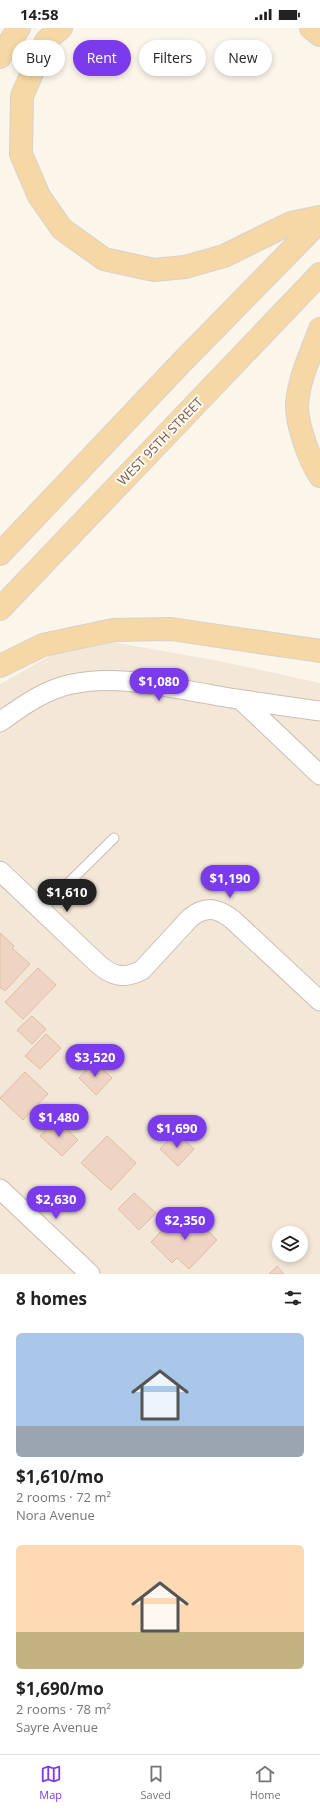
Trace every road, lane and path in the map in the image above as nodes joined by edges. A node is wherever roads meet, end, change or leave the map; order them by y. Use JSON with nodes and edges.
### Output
{"nodes":[{"id":1,"x":18,"y":28,"type":"edge"},
{"id":2,"x":61,"y":28,"type":"edge"},
{"id":3,"x":310,"y":28,"type":"edge"},
{"id":4,"x":320,"y":35,"type":"edge"},
{"id":5,"x":0,"y":57,"type":"edge"},
{"id":6,"x":320,"y":217,"type":"edge"},
{"id":7,"x":320,"y":221,"type":"edge"},
{"id":8,"x":320,"y":274,"type":"edge"},
{"id":9,"x":320,"y":330,"type":"edge"},
{"id":10,"x":320,"y":476,"type":"edge"},
{"id":11,"x":0,"y":554,"type":"edge"},
{"id":12,"x":0,"y":609,"type":"edge"},
{"id":13,"x":320,"y":651,"type":"edge"},
{"id":14,"x":0,"y":666,"type":"edge"},
{"id":15,"x":241,"y":700,"type":"junction"},
{"id":16,"x":320,"y":710,"type":"edge"},
{"id":17,"x":0,"y":722,"type":"edge"},
{"id":18,"x":320,"y":775,"type":"edge"},
{"id":19,"x":114,"y":838,"type":"dead end"},
{"id":20,"x":0,"y":871,"type":"edge"},
{"id":21,"x":41,"y":910,"type":"junction"},
{"id":22,"x":320,"y":1001,"type":"edge"},
{"id":23,"x":0,"y":1189,"type":"edge"},
{"id":24,"x":90,"y":1274,"type":"edge"}],
"edges":[{"from":1,"to":5,"type":"main road"},
{"from":2,"to":6,"type":"main road"},
{"from":3,"to":4,"type":"main road"},
{"from":7,"to":11,"type":"main road"},
{"from":8,"to":12,"type":"main road","name":"WEST 95TH STREET"},
{"from":9,"to":10,"type":"main road"},
{"from":13,"to":14,"type":"main road"},
{"from":15,"to":16,"type":"street"},
{"from":15,"to":17,"type":"street"},
{"from":15,"to":18,"type":"street"},
{"from":19,"to":21,"type":"lane"},
{"from":20,"to":21,"type":"street"},
{"from":21,"to":22,"type":"street"},
{"from":23,"to":24,"type":"street"}]}
